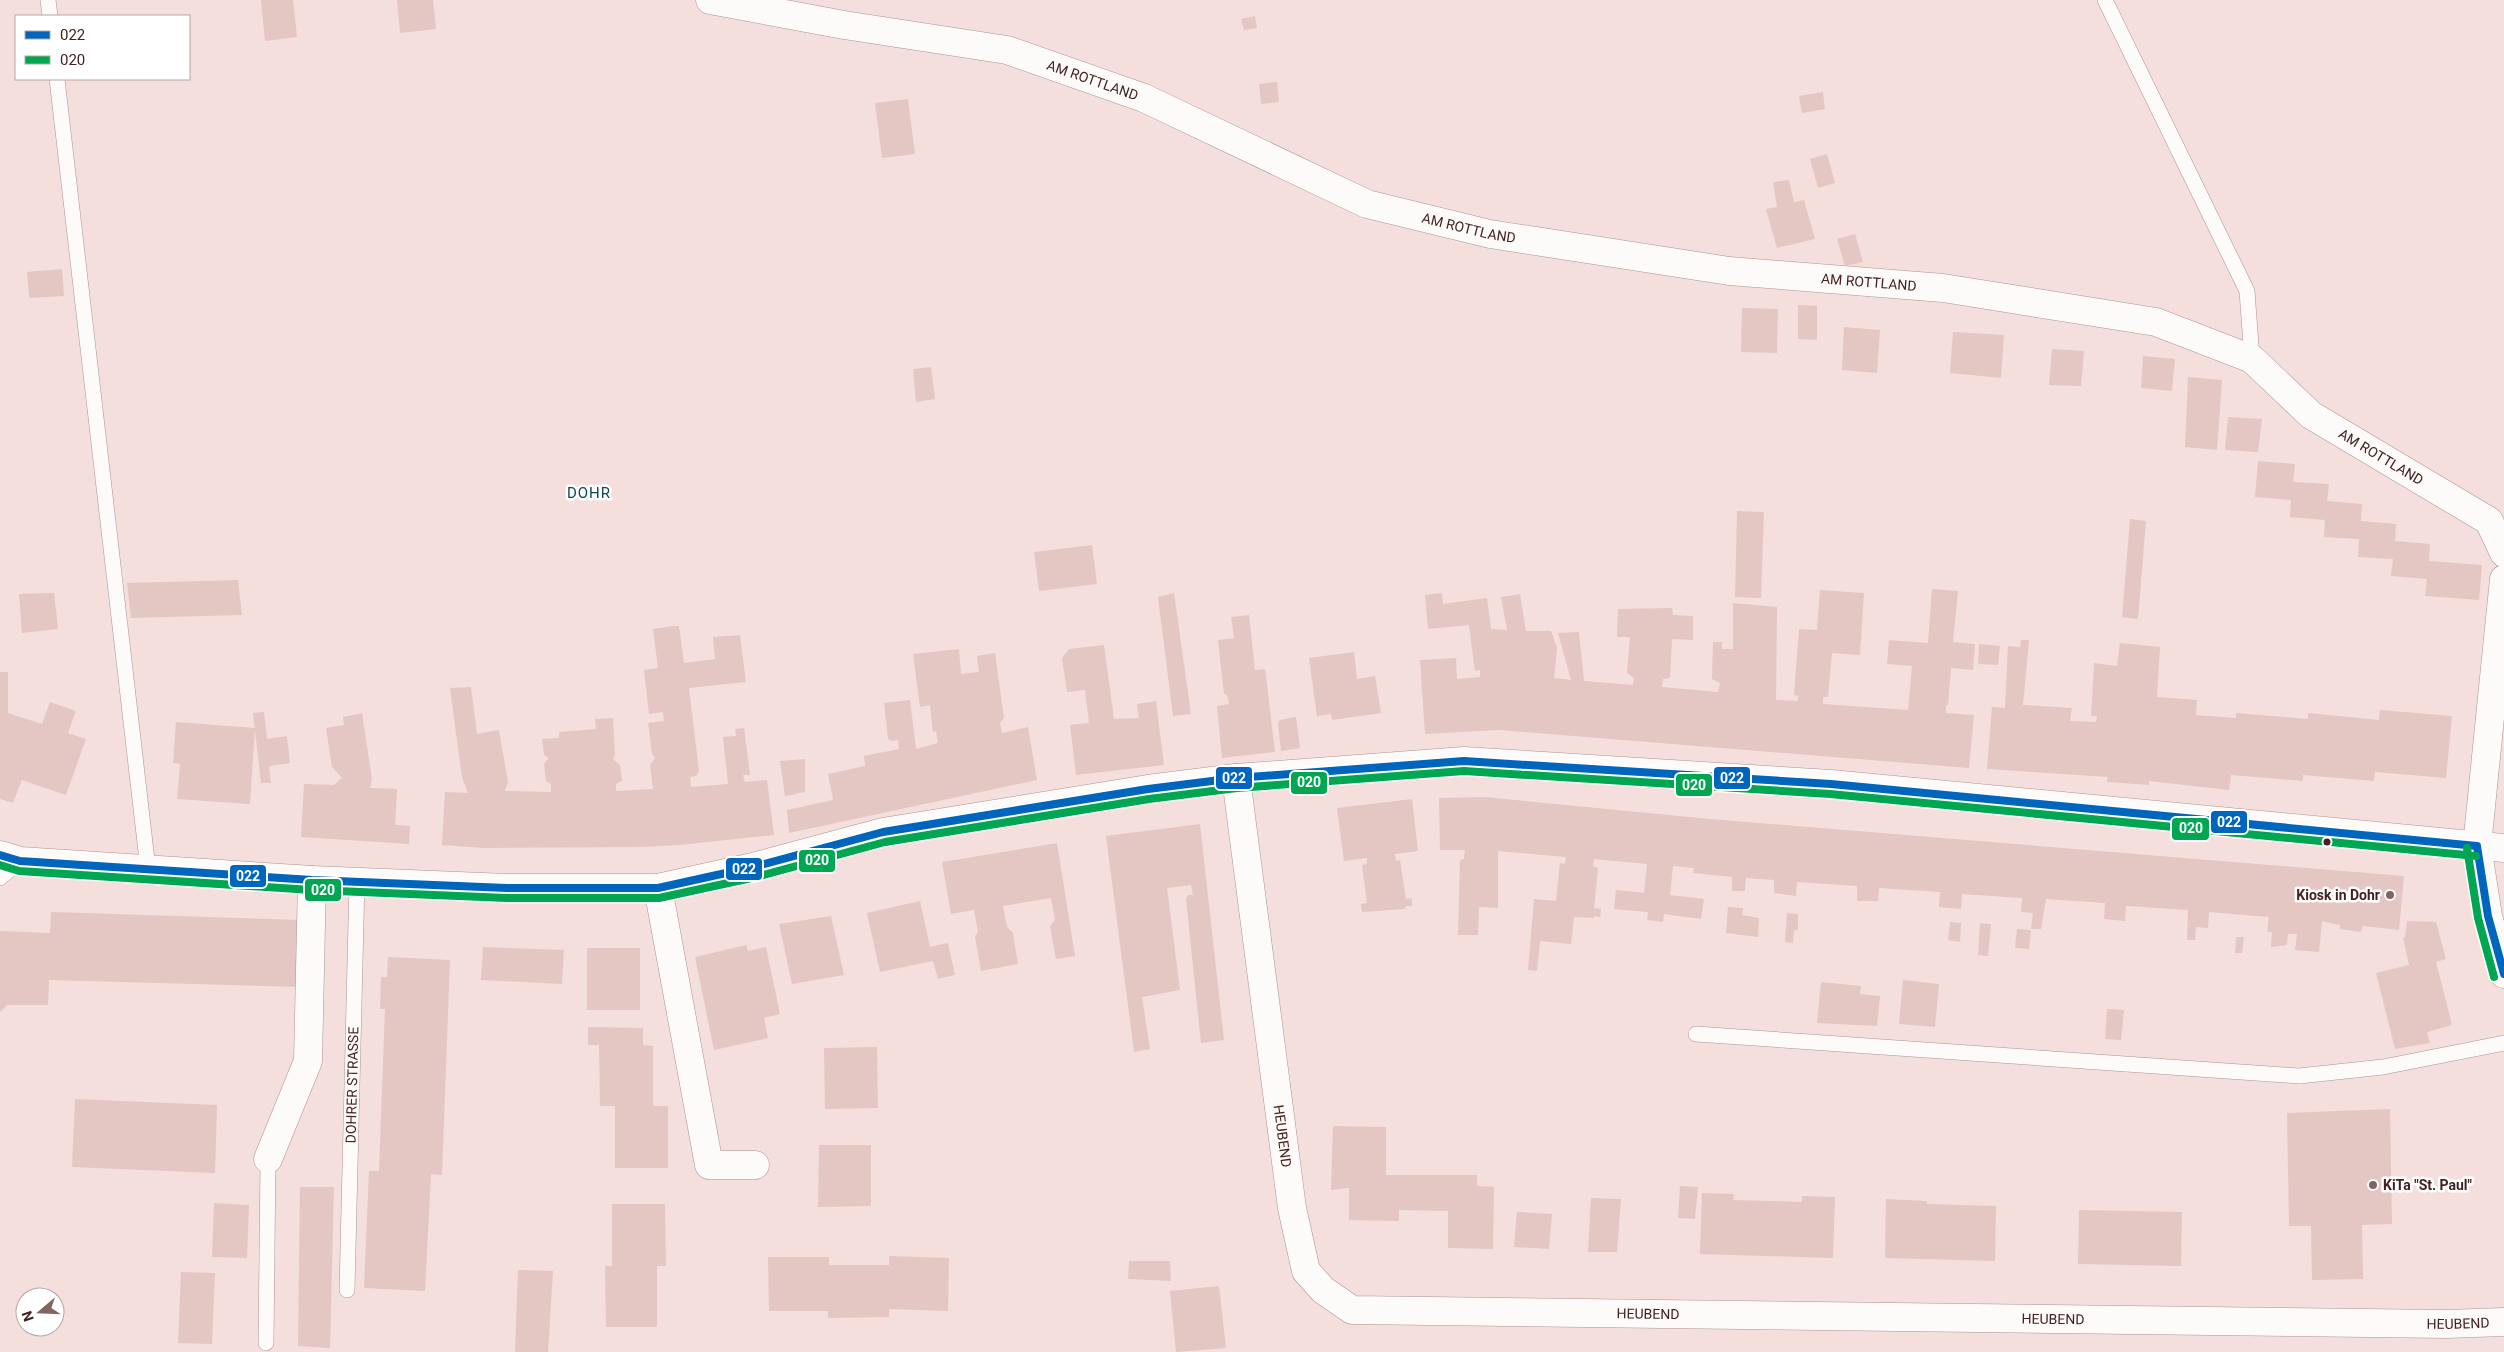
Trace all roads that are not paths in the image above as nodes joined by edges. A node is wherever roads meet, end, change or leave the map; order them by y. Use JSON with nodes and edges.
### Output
{"nodes":[{"id":1,"x":48,"y":0,"type":"edge"},
{"id":2,"x":710,"y":0,"type":"edge"},
{"id":3,"x":2105,"y":0,"type":"edge"},
{"id":4,"x":50,"y":15,"type":"edge"},
{"id":5,"x":57,"y":80,"type":"edge"},
{"id":6,"x":2252,"y":359,"type":"junction"},
{"id":7,"x":2504,"y":553,"type":"edge"},
{"id":8,"x":2504,"y":579,"type":"edge"},
{"id":9,"x":1236,"y":778,"type":"junction"},
{"id":10,"x":2477,"y":846,"type":"junction"},
{"id":11,"x":2504,"y":848,"type":"edge"},
{"id":12,"x":7,"y":865,"type":"edge"},
{"id":13,"x":148,"y":869,"type":"junction"},
{"id":14,"x":312,"y":880,"type":"junction"},
{"id":15,"x":357,"y":881,"type":"junction"},
{"id":16,"x":658,"y":888,"type":"junction"},
{"id":17,"x":2504,"y":974,"type":"edge"},
{"id":18,"x":1696,"y":1034,"type":"dead end"},
{"id":19,"x":2504,"y":1043,"type":"edge"},
{"id":20,"x":268,"y":1159,"type":"joint"},
{"id":21,"x":755,"y":1165,"type":"dead end"},
{"id":22,"x":347,"y":1290,"type":"dead end"},
{"id":23,"x":2504,"y":1322,"type":"edge"},
{"id":24,"x":266,"y":1343,"type":"dead end"}],
"edges":[{"from":1,"to":4,"type":"lane"},
{"from":2,"to":6,"type":"street","name":"AM ROTTLAND"},
{"from":3,"to":6,"type":"lane"},
{"from":5,"to":13,"type":"lane"},
{"from":6,"to":7,"type":"street","name":"AM ROTTLAND"},
{"from":8,"to":10,"type":"street"},
{"from":9,"to":10,"type":"street"},
{"from":9,"to":16,"type":"street"},
{"from":9,"to":23,"type":"street","name":"HEUBEND"},
{"from":10,"to":11,"type":"street"},
{"from":10,"to":17,"type":"street"},
{"from":12,"to":13,"type":"street"},
{"from":13,"to":14,"type":"street"},
{"from":14,"to":15,"type":"street"},
{"from":14,"to":20,"type":"street"},
{"from":15,"to":16,"type":"street"},
{"from":15,"to":22,"type":"lane","name":"DOHRER STRASSE"},
{"from":16,"to":21,"type":"street"},
{"from":18,"to":19,"type":"lane"},
{"from":20,"to":24,"type":"lane"}]}
